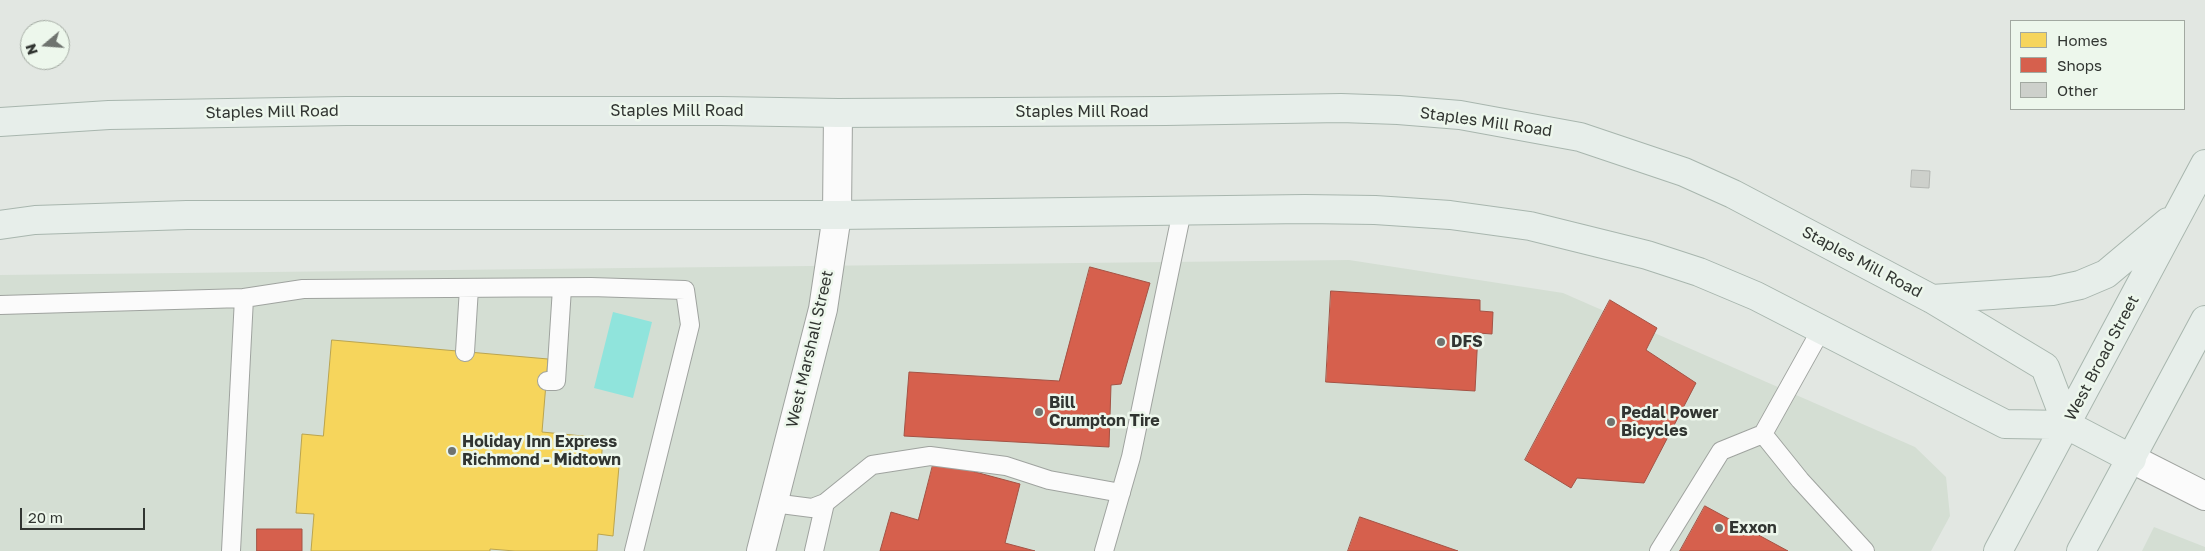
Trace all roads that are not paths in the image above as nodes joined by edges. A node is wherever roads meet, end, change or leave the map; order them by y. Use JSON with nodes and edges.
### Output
{"nodes":[{"id":1,"x":838,"y":113,"type":"junction"},
{"id":2,"x":0,"y":122,"type":"edge"},
{"id":3,"x":2205,"y":164,"type":"edge"},
{"id":4,"x":1182,"y":211,"type":"junction"},
{"id":5,"x":2180,"y":211,"type":"junction"},
{"id":6,"x":836,"y":215,"type":"junction"},
{"id":7,"x":0,"y":225,"type":"edge"},
{"id":8,"x":469,"y":288,"type":"junction"},
{"id":9,"x":562,"y":288,"type":"junction"},
{"id":10,"x":244,"y":298,"type":"junction"},
{"id":11,"x":1932,"y":299,"type":"junction"},
{"id":12,"x":0,"y":305,"type":"edge"},
{"id":13,"x":1821,"y":330,"type":"junction"},
{"id":14,"x":2201,"y":337,"type":"edge"},
{"id":15,"x":465,"y":352,"type":"dead end"},
{"id":16,"x":547,"y":380,"type":"dead end"},
{"id":17,"x":2067,"y":425,"type":"junction"},
{"id":18,"x":1763,"y":434,"type":"junction"},
{"id":19,"x":2132,"y":459,"type":"junction"},
{"id":20,"x":1121,"y":493,"type":"junction"},
{"id":21,"x":2205,"y":496,"type":"edge"},
{"id":22,"x":773,"y":503,"type":"junction"},
{"id":23,"x":825,"y":503,"type":"junction"},
{"id":24,"x":231,"y":551,"type":"edge"},
{"id":25,"x":634,"y":551,"type":"edge"},
{"id":26,"x":761,"y":551,"type":"edge"},
{"id":27,"x":814,"y":551,"type":"edge"},
{"id":28,"x":1104,"y":551,"type":"edge"},
{"id":29,"x":1659,"y":551,"type":"edge"},
{"id":30,"x":1865,"y":551,"type":"edge"},
{"id":31,"x":1998,"y":551,"type":"edge"},
{"id":32,"x":2081,"y":551,"type":"edge"}],
"edges":[{"from":1,"to":2,"type":"main road","name":"Staples Mill Road"},
{"from":1,"to":6,"type":"street","name":"West Marshall Street"},
{"from":1,"to":11,"type":"main road","name":"Staples Mill Road"},
{"from":3,"to":5,"type":"main road","name":"West Broad Street"},
{"from":4,"to":6,"type":"main road"},
{"from":4,"to":13,"type":"main road"},
{"from":4,"to":20,"type":"lane"},
{"from":5,"to":11,"type":"main road"},
{"from":5,"to":17,"type":"main road","name":"West Broad Street"},
{"from":6,"to":7,"type":"main road"},
{"from":6,"to":22,"type":"street","name":"West Marshall Street"},
{"from":8,"to":9,"type":"lane"},
{"from":8,"to":10,"type":"lane"},
{"from":8,"to":15,"type":"lane"},
{"from":9,"to":16,"type":"lane"},
{"from":9,"to":25,"type":"lane"},
{"from":10,"to":12,"type":"lane"},
{"from":10,"to":24,"type":"lane"},
{"from":11,"to":17,"type":"main road","name":"Staples Mill Road"},
{"from":13,"to":17,"type":"main road"},
{"from":13,"to":18,"type":"lane"},
{"from":14,"to":19,"type":"main road"},
{"from":17,"to":19,"type":"main road"},
{"from":17,"to":31,"type":"main road","name":"West Broad Street"},
{"from":18,"to":29,"type":"lane"},
{"from":18,"to":30,"type":"lane"},
{"from":19,"to":21,"type":"street"},
{"from":19,"to":32,"type":"main road"},
{"from":20,"to":23,"type":"lane"},
{"from":20,"to":28,"type":"lane"},
{"from":22,"to":23,"type":"lane"},
{"from":22,"to":26,"type":"street","name":"West Marshall Street"},
{"from":23,"to":27,"type":"lane"}]}
